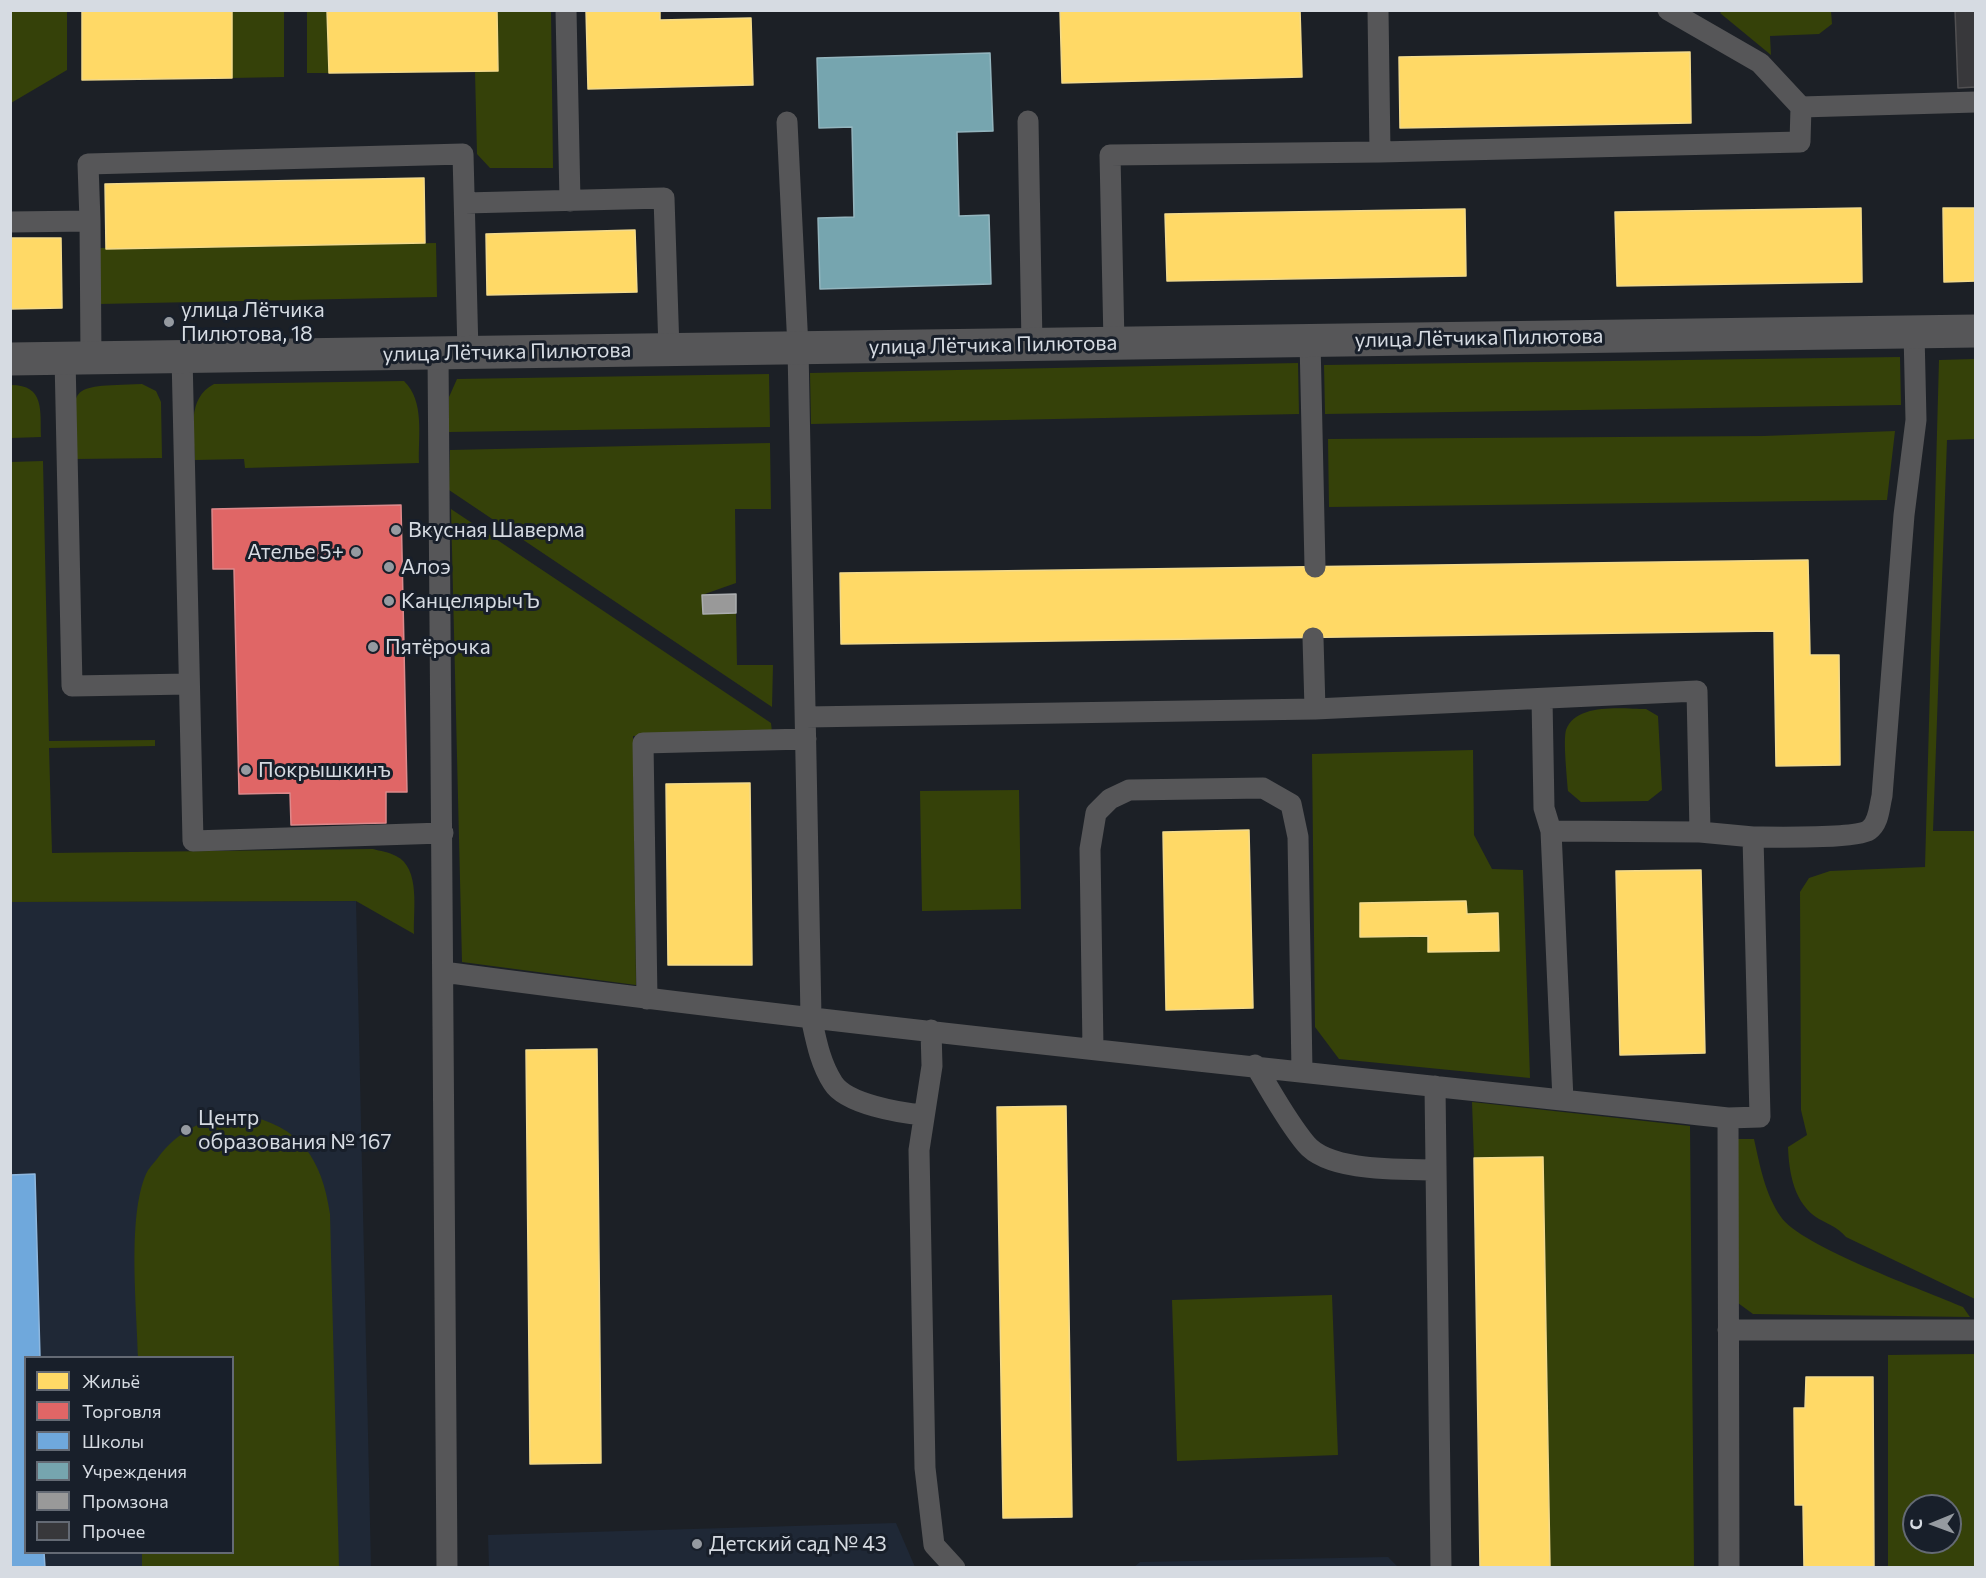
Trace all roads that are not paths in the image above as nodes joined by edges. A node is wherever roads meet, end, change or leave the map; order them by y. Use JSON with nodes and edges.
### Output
{"nodes":[{"id":1,"x":566,"y":10,"type":"edge"},
{"id":2,"x":1378,"y":10,"type":"edge"},
{"id":3,"x":1668,"y":10,"type":"edge"},
{"id":4,"x":1976,"y":102,"type":"edge"},
{"id":5,"x":1801,"y":107,"type":"junction"},
{"id":6,"x":1028,"y":121,"type":"dead end"},
{"id":7,"x":787,"y":122,"type":"dead end"},
{"id":8,"x":1380,"y":152,"type":"junction"},
{"id":9,"x":570,"y":201,"type":"junction"},
{"id":10,"x":465,"y":203,"type":"junction"},
{"id":11,"x":90,"y":221,"type":"junction"},
{"id":12,"x":10,"y":222,"type":"edge"},
{"id":13,"x":1976,"y":331,"type":"edge"},
{"id":14,"x":1914,"y":332,"type":"junction"},
{"id":15,"x":1310,"y":340,"type":"junction"},
{"id":16,"x":1114,"y":343,"type":"junction"},
{"id":17,"x":1032,"y":344,"type":"junction"},
{"id":18,"x":798,"y":348,"type":"junction"},
{"id":19,"x":669,"y":350,"type":"junction"},
{"id":20,"x":453,"y":353,"type":"junction"},
{"id":21,"x":182,"y":356,"type":"junction"},
{"id":22,"x":78,"y":358,"type":"junction"},
{"id":23,"x":10,"y":359,"type":"edge"},
{"id":24,"x":1315,"y":567,"type":"dead end"},
{"id":25,"x":1313,"y":638,"type":"dead end"},
{"id":26,"x":189,"y":684,"type":"junction"},
{"id":27,"x":1542,"y":699,"type":"junction"},
{"id":28,"x":1315,"y":709,"type":"junction"},
{"id":29,"x":806,"y":717,"type":"junction"},
{"id":30,"x":806,"y":739,"type":"junction"},
{"id":31,"x":1551,"y":831,"type":"junction"},
{"id":32,"x":1700,"y":831,"type":"junction"},
{"id":33,"x":443,"y":833,"type":"junction"},
{"id":34,"x":1753,"y":837,"type":"junction"},
{"id":35,"x":443,"y":972,"type":"junction"},
{"id":36,"x":646,"y":999,"type":"junction"},
{"id":37,"x":811,"y":1017,"type":"junction"},
{"id":38,"x":931,"y":1030,"type":"junction"},
{"id":39,"x":1093,"y":1049,"type":"junction"},
{"id":40,"x":1255,"y":1065,"type":"junction"},
{"id":41,"x":1302,"y":1071,"type":"junction"},
{"id":42,"x":1435,"y":1086,"type":"junction"},
{"id":43,"x":1563,"y":1100,"type":"junction"},
{"id":44,"x":924,"y":1115,"type":"junction"},
{"id":45,"x":1728,"y":1118,"type":"junction"},
{"id":46,"x":1435,"y":1170,"type":"junction"},
{"id":47,"x":1728,"y":1330,"type":"junction"},
{"id":48,"x":1976,"y":1330,"type":"edge"},
{"id":49,"x":447,"y":1568,"type":"edge"},
{"id":50,"x":955,"y":1568,"type":"edge"},
{"id":51,"x":1441,"y":1568,"type":"edge"},
{"id":52,"x":1729,"y":1568,"type":"edge"}],
"edges":[{"from":1,"to":9,"type":"lane"},
{"from":2,"to":8,"type":"lane"},
{"from":3,"to":5,"type":"lane"},
{"from":4,"to":5,"type":"lane"},
{"from":5,"to":8,"type":"lane"},
{"from":6,"to":17,"type":"lane"},
{"from":7,"to":18,"type":"lane"},
{"from":8,"to":16,"type":"lane"},
{"from":9,"to":10,"type":"lane"},
{"from":9,"to":19,"type":"lane"},
{"from":10,"to":11,"type":"lane"},
{"from":10,"to":20,"type":"lane"},
{"from":11,"to":12,"type":"lane"},
{"from":11,"to":22,"type":"lane"},
{"from":13,"to":14,"type":"street","name":"улица Лётчика Пилютова"},
{"from":14,"to":15,"type":"street","name":"улица Лётчика Пилютова"},
{"from":14,"to":34,"type":"lane"},
{"from":15,"to":16,"type":"street","name":"улица Лётчика Пилютова"},
{"from":15,"to":24,"type":"lane"},
{"from":16,"to":17,"type":"street","name":"улица Лётчика Пилютова"},
{"from":17,"to":18,"type":"street","name":"улица Лётчика Пилютова"},
{"from":18,"to":19,"type":"street","name":"улица Лётчика Пилютова"},
{"from":18,"to":29,"type":"lane"},
{"from":19,"to":20,"type":"street","name":"улица Лётчика Пилютова"},
{"from":20,"to":21,"type":"street","name":"улица Лётчика Пилютова"},
{"from":20,"to":33,"type":"lane"},
{"from":21,"to":22,"type":"street","name":"улица Лётчика Пилютова"},
{"from":21,"to":26,"type":"lane"},
{"from":22,"to":23,"type":"street","name":"улица Лётчика Пилютова"},
{"from":22,"to":26,"type":"lane"},
{"from":25,"to":28,"type":"lane"},
{"from":26,"to":33,"type":"lane"},
{"from":27,"to":28,"type":"lane"},
{"from":27,"to":31,"type":"lane"},
{"from":27,"to":32,"type":"lane"},
{"from":28,"to":29,"type":"lane"},
{"from":29,"to":30,"type":"lane"},
{"from":30,"to":36,"type":"lane"},
{"from":30,"to":37,"type":"lane"},
{"from":31,"to":32,"type":"lane"},
{"from":31,"to":43,"type":"lane"},
{"from":32,"to":34,"type":"lane"},
{"from":33,"to":35,"type":"lane"},
{"from":34,"to":45,"type":"lane"},
{"from":35,"to":36,"type":"lane"},
{"from":35,"to":49,"type":"lane"},
{"from":36,"to":37,"type":"lane"},
{"from":37,"to":38,"type":"lane"},
{"from":37,"to":44,"type":"lane"},
{"from":38,"to":39,"type":"lane"},
{"from":38,"to":44,"type":"lane"},
{"from":39,"to":40,"type":"lane"},
{"from":39,"to":41,"type":"lane"},
{"from":40,"to":41,"type":"lane"},
{"from":40,"to":46,"type":"lane"},
{"from":41,"to":42,"type":"lane"},
{"from":42,"to":43,"type":"lane"},
{"from":42,"to":46,"type":"lane"},
{"from":43,"to":45,"type":"lane"},
{"from":44,"to":50,"type":"lane"},
{"from":45,"to":47,"type":"lane"},
{"from":46,"to":51,"type":"lane"},
{"from":47,"to":48,"type":"lane"},
{"from":47,"to":52,"type":"lane"}]}
